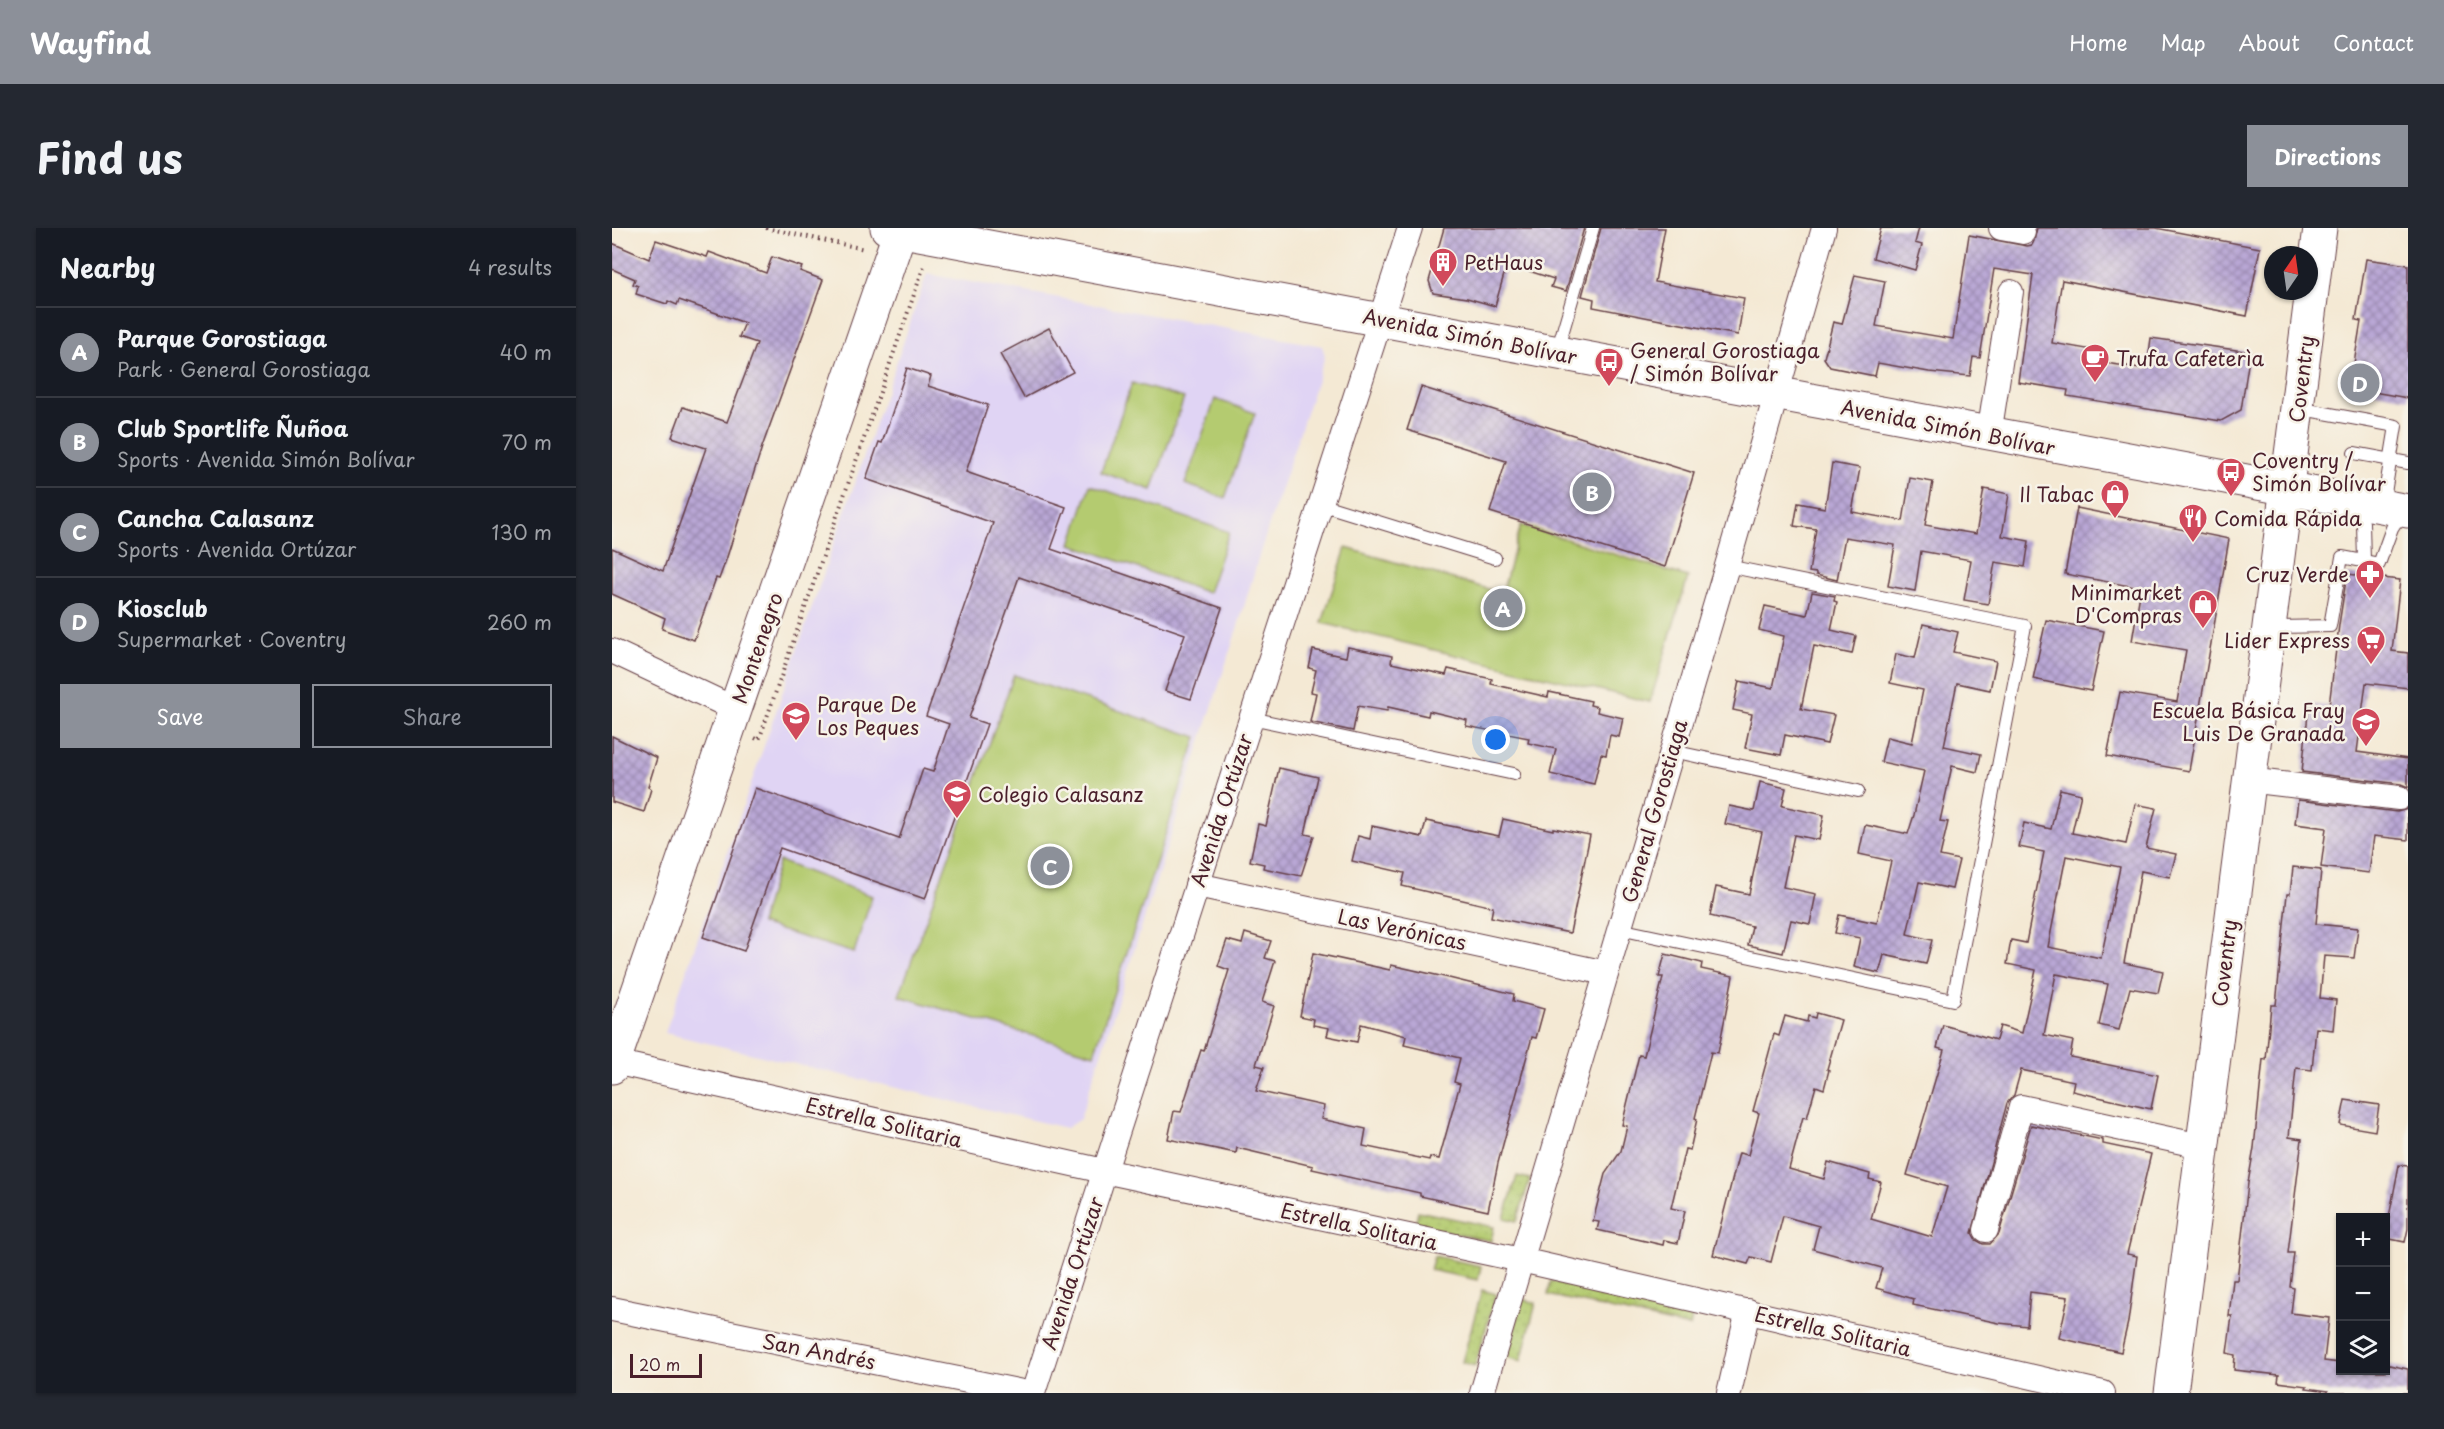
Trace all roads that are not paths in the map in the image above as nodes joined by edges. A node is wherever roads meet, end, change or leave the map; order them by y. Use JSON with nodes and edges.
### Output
{"nodes":[{"id":1,"x":1410,"y":228,"type":"edge"},
{"id":2,"x":1593,"y":228,"type":"edge"},
{"id":3,"x":1824,"y":228,"type":"edge"},
{"id":4,"x":2320,"y":228,"type":"edge"},
{"id":5,"x":896,"y":229,"type":"edge"},
{"id":6,"x":2011,"y":292,"type":"dead end"},
{"id":7,"x":1380,"y":319,"type":"junction"},
{"id":8,"x":1556,"y":353,"type":"junction"},
{"id":9,"x":1776,"y":394,"type":"junction"},
{"id":10,"x":2297,"y":408,"type":"junction"},
{"id":11,"x":1989,"y":435,"type":"junction"},
{"id":12,"x":2354,"y":453,"type":"dead end"},
{"id":13,"x":2390,"y":460,"type":"junction"},
{"id":14,"x":2408,"y":463,"type":"edge"},
{"id":15,"x":2287,"y":488,"type":"junction"},
{"id":16,"x":1320,"y":504,"type":"junction"},
{"id":17,"x":2388,"y":508,"type":"edge"},
{"id":18,"x":1495,"y":558,"type":"dead end"},
{"id":19,"x":2364,"y":561,"type":"junction"},
{"id":20,"x":1727,"y":566,"type":"junction"},
{"id":21,"x":2268,"y":627,"type":"junction"},
{"id":22,"x":612,"y":651,"type":"edge"},
{"id":23,"x":735,"y":709,"type":"junction"},
{"id":24,"x":1251,"y":718,"type":"junction"},
{"id":25,"x":1672,"y":751,"type":"junction"},
{"id":26,"x":1514,"y":774,"type":"dead end"},
{"id":27,"x":2248,"y":780,"type":"junction"},
{"id":28,"x":1858,"y":791,"type":"dead end"},
{"id":29,"x":2399,"y":798,"type":"dead end"},
{"id":30,"x":1197,"y":885,"type":"junction"},
{"id":31,"x":1620,"y":929,"type":"junction"},
{"id":32,"x":1606,"y":973,"type":"junction"},
{"id":33,"x":613,"y":1065,"type":"edge"},
{"id":34,"x":2201,"y":1146,"type":"junction"},
{"id":35,"x":1104,"y":1172,"type":"junction"},
{"id":36,"x":1986,"y":1230,"type":"dead end"},
{"id":37,"x":1521,"y":1260,"type":"junction"},
{"id":38,"x":612,"y":1309,"type":"edge"},
{"id":39,"x":1748,"y":1311,"type":"junction"},
{"id":40,"x":1027,"y":1393,"type":"edge"},
{"id":41,"x":1033,"y":1393,"type":"edge"},
{"id":42,"x":1482,"y":1393,"type":"edge"},
{"id":43,"x":1729,"y":1393,"type":"edge"},
{"id":44,"x":2103,"y":1393,"type":"edge"},
{"id":45,"x":2171,"y":1393,"type":"edge"}],
"edges":[{"from":1,"to":7,"type":"street","name":"Avenida Ortúzar"},
{"from":2,"to":8,"type":"lane"},
{"from":3,"to":9,"type":"street","name":"General Gorostiaga"},
{"from":4,"to":10,"type":"street","name":"Coventry"},
{"from":5,"to":7,"type":"street","name":"Avenida Simón Bolívar"},
{"from":5,"to":23,"type":"street","name":"Montenegro"},
{"from":6,"to":11,"type":"street"},
{"from":7,"to":8,"type":"street","name":"Avenida Simón Bolívar"},
{"from":7,"to":16,"type":"street","name":"Avenida Ortúzar"},
{"from":8,"to":9,"type":"street","name":"Avenida Simón Bolívar"},
{"from":9,"to":11,"type":"street","name":"Avenida Simón Bolívar"},
{"from":9,"to":20,"type":"street","name":"General Gorostiaga"},
{"from":10,"to":13,"type":"lane"},
{"from":10,"to":15,"type":"street","name":"Coventry"},
{"from":11,"to":15,"type":"street","name":"Avenida Simón Bolívar"},
{"from":12,"to":13,"type":"lane"},
{"from":13,"to":14,"type":"lane"},
{"from":13,"to":17,"type":"lane"},
{"from":15,"to":17,"type":"street","name":"Avenida Simón Bolívar"},
{"from":15,"to":21,"type":"street","name":"Coventry"},
{"from":16,"to":18,"type":"lane"},
{"from":16,"to":24,"type":"street","name":"Avenida Ortúzar"},
{"from":17,"to":19,"type":"lane"},
{"from":17,"to":19,"type":"lane"},
{"from":19,"to":21,"type":"lane"},
{"from":20,"to":25,"type":"street","name":"General Gorostiaga"},
{"from":20,"to":31,"type":"lane"},
{"from":21,"to":27,"type":"street","name":"Coventry"},
{"from":22,"to":23,"type":"street"},
{"from":23,"to":33,"type":"street","name":"Montenegro"},
{"from":24,"to":26,"type":"lane"},
{"from":24,"to":30,"type":"street","name":"Avenida Ortúzar"},
{"from":25,"to":28,"type":"lane"},
{"from":25,"to":31,"type":"street","name":"General Gorostiaga"},
{"from":27,"to":29,"type":"street"},
{"from":27,"to":34,"type":"street","name":"Coventry"},
{"from":30,"to":32,"type":"street","name":"Las Verónicas"},
{"from":30,"to":35,"type":"street","name":"Avenida Ortúzar"},
{"from":31,"to":32,"type":"street","name":"General Gorostiaga"},
{"from":32,"to":37,"type":"street","name":"General Gorostiaga"},
{"from":33,"to":35,"type":"street","name":"Estrella Solitaria"},
{"from":34,"to":36,"type":"street"},
{"from":34,"to":45,"type":"street","name":"Coventry"},
{"from":35,"to":37,"type":"street","name":"Estrella Solitaria"},
{"from":35,"to":41,"type":"street","name":"Avenida Ortúzar"},
{"from":37,"to":39,"type":"street","name":"Estrella Solitaria"},
{"from":37,"to":42,"type":"street","name":"General Gorostiaga"},
{"from":38,"to":40,"type":"street","name":"San Andrés"},
{"from":39,"to":43,"type":"street"},
{"from":39,"to":44,"type":"street","name":"Estrella Solitaria"}]}
